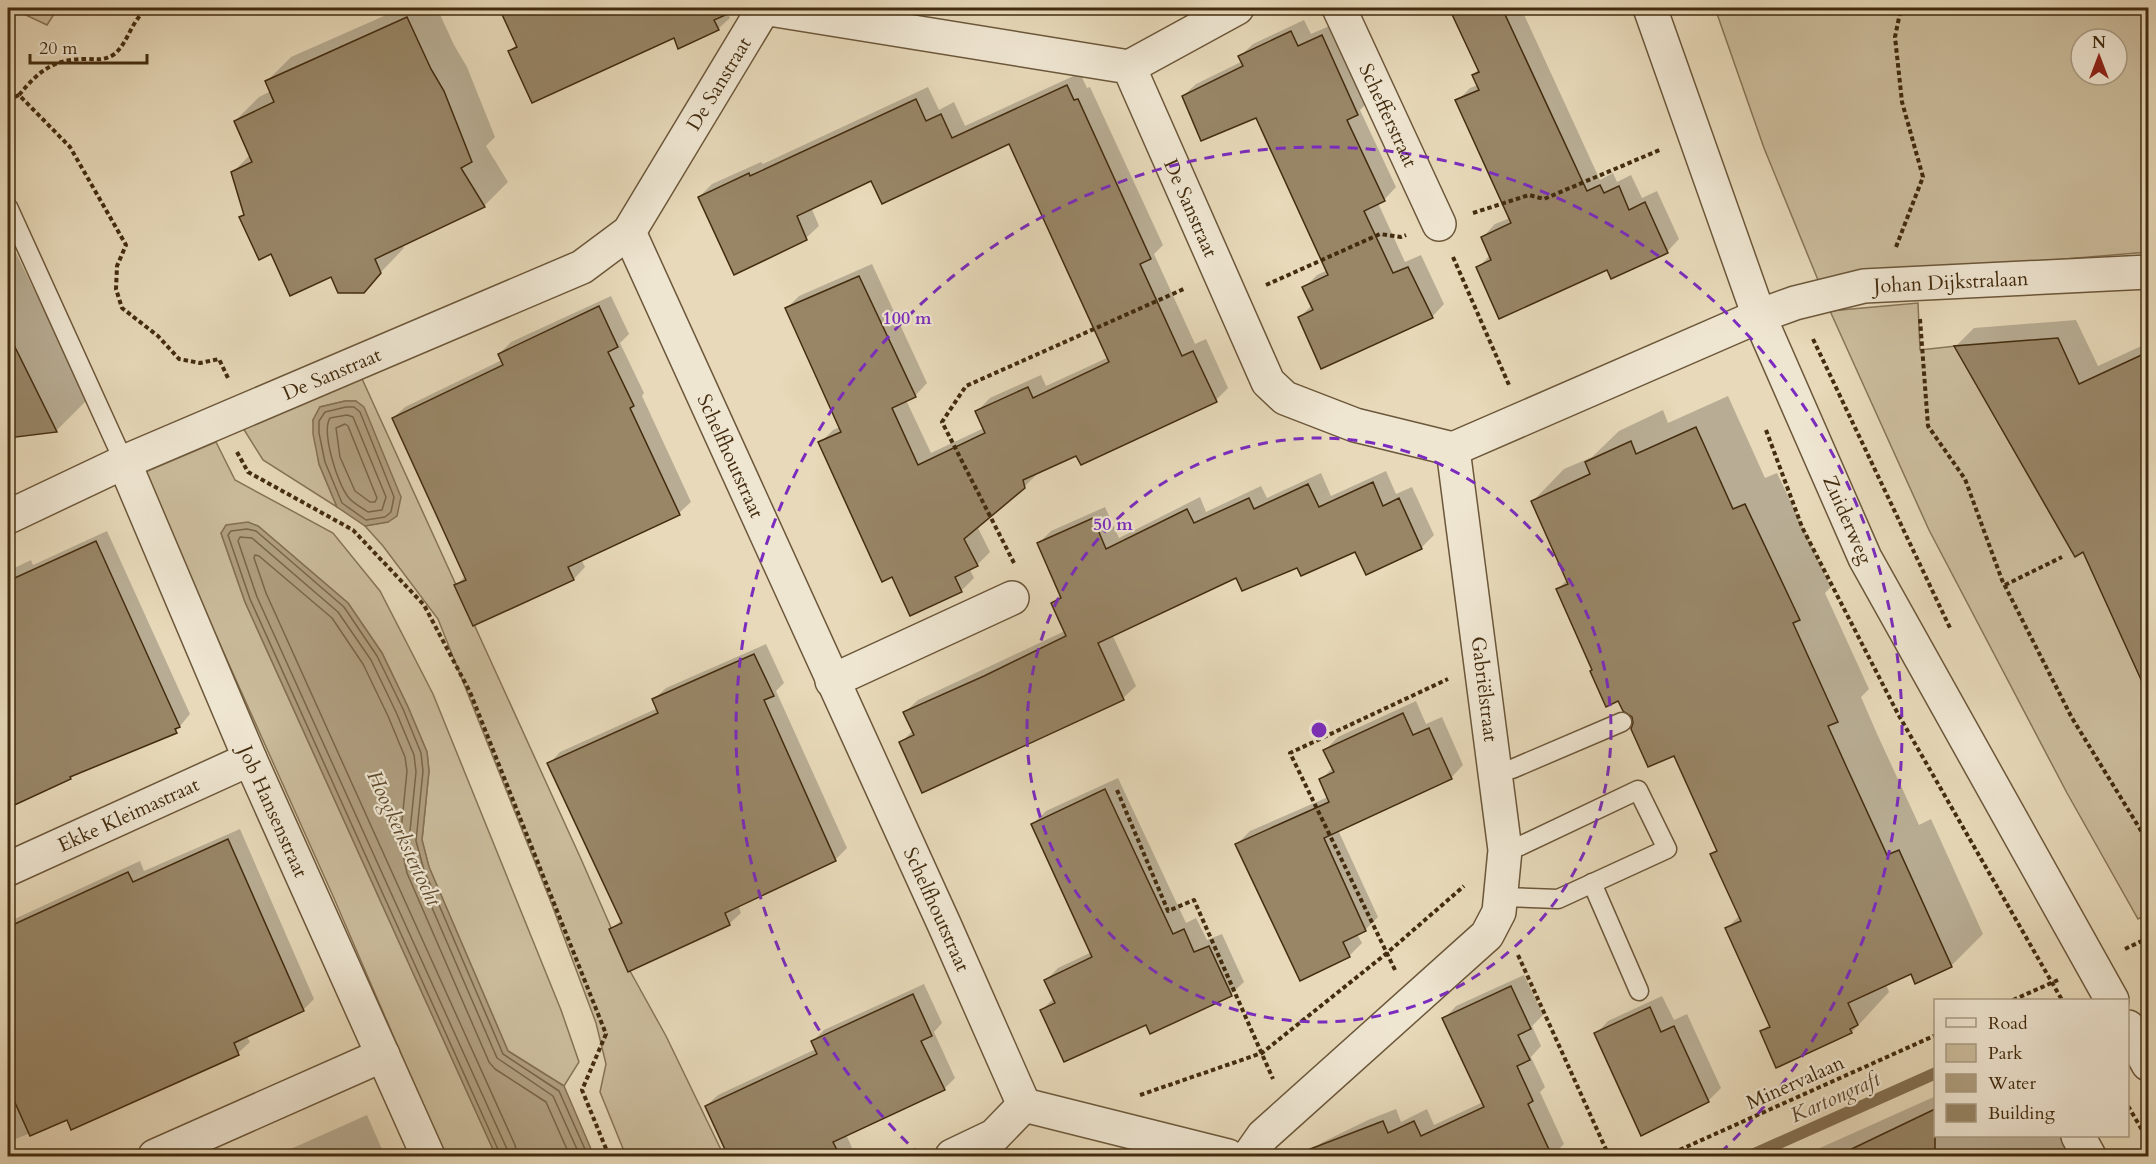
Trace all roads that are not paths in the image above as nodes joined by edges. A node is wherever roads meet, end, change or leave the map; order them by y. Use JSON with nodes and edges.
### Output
{"nodes":[{"id":1,"x":764,"y":8,"type":"edge"},
{"id":2,"x":1237,"y":8,"type":"edge"},
{"id":3,"x":1339,"y":8,"type":"edge"},
{"id":4,"x":1650,"y":8,"type":"edge"},
{"id":5,"x":1129,"y":67,"type":"junction"},
{"id":6,"x":8,"y":207,"type":"edge"},
{"id":7,"x":1439,"y":224,"type":"road end"},
{"id":8,"x":629,"y":232,"type":"junction"},
{"id":9,"x":2148,"y":272,"type":"edge"},
{"id":10,"x":1760,"y":316,"type":"junction"},
{"id":11,"x":1453,"y":449,"type":"junction"},
{"id":12,"x":124,"y":462,"type":"junction"},
{"id":13,"x":8,"y":517,"type":"edge"},
{"id":14,"x":1012,"y":598,"type":"road end"},
{"id":15,"x":832,"y":681,"type":"junction"},
{"id":16,"x":1622,"y":722,"type":"dead end"},
{"id":17,"x":250,"y":759,"type":"junction"},
{"id":18,"x":1496,"y":772,"type":"junction"},
{"id":19,"x":1505,"y":849,"type":"junction"},
{"id":20,"x":8,"y":869,"type":"edge"},
{"id":21,"x":1592,"y":883,"type":"junction"},
{"id":22,"x":1500,"y":905,"type":"junction"},
{"id":23,"x":1640,"y":991,"type":"dead end"},
{"id":24,"x":2111,"y":999,"type":"edge"},
{"id":25,"x":2129,"y":1031,"type":"edge"},
{"id":26,"x":383,"y":1055,"type":"junction"},
{"id":27,"x":2148,"y":1064,"type":"edge"},
{"id":28,"x":1024,"y":1105,"type":"junction"},
{"id":29,"x":2079,"y":1137,"type":"edge"},
{"id":30,"x":155,"y":1156,"type":"edge"},
{"id":31,"x":428,"y":1156,"type":"edge"},
{"id":32,"x":952,"y":1156,"type":"edge"},
{"id":33,"x":1228,"y":1156,"type":"edge"},
{"id":34,"x":1249,"y":1156,"type":"edge"},
{"id":35,"x":2089,"y":1156,"type":"edge"}],
"edges":[{"from":1,"to":5,"type":"street","name":"De Sanstraat"},
{"from":1,"to":8,"type":"street","name":"De Sanstraat"},
{"from":2,"to":5,"type":"street"},
{"from":3,"to":7,"type":"street","name":"Schefferstraat"},
{"from":4,"to":10,"type":"street","name":"Zuiderweg"},
{"from":5,"to":11,"type":"street","name":"De Sanstraat"},
{"from":6,"to":12,"type":"lane"},
{"from":8,"to":12,"type":"street","name":"De Sanstraat"},
{"from":8,"to":15,"type":"street","name":"Schelfhoutstraat"},
{"from":9,"to":10,"type":"street","name":"Johan Dijkstralaan"},
{"from":10,"to":11,"type":"street"},
{"from":10,"to":24,"type":"street","name":"Zuiderweg"},
{"from":11,"to":18,"type":"street","name":"Gabriëlstraat"},
{"from":12,"to":13,"type":"street","name":"De Sanstraat"},
{"from":12,"to":17,"type":"street","name":"Job Hansenstraat"},
{"from":14,"to":15,"type":"street"},
{"from":15,"to":28,"type":"street","name":"Schelfhoutstraat"},
{"from":16,"to":18,"type":"lane"},
{"from":17,"to":20,"type":"street","name":"Ekke Kleimastraat"},
{"from":17,"to":26,"type":"street","name":"Job Hansenstraat"},
{"from":18,"to":19,"type":"street","name":"Gabriëlstraat"},
{"from":19,"to":21,"type":"lane"},
{"from":19,"to":22,"type":"street","name":"Gabriëlstraat"},
{"from":21,"to":22,"type":"lane"},
{"from":21,"to":23,"type":"lane"},
{"from":22,"to":34,"type":"street","name":"Gabriëlstraat"},
{"from":25,"to":27,"type":"street"},
{"from":26,"to":30,"type":"street"},
{"from":26,"to":31,"type":"street","name":"Job Hansenstraat"},
{"from":28,"to":32,"type":"street"},
{"from":28,"to":33,"type":"street"},
{"from":29,"to":35,"type":"street"}]}
